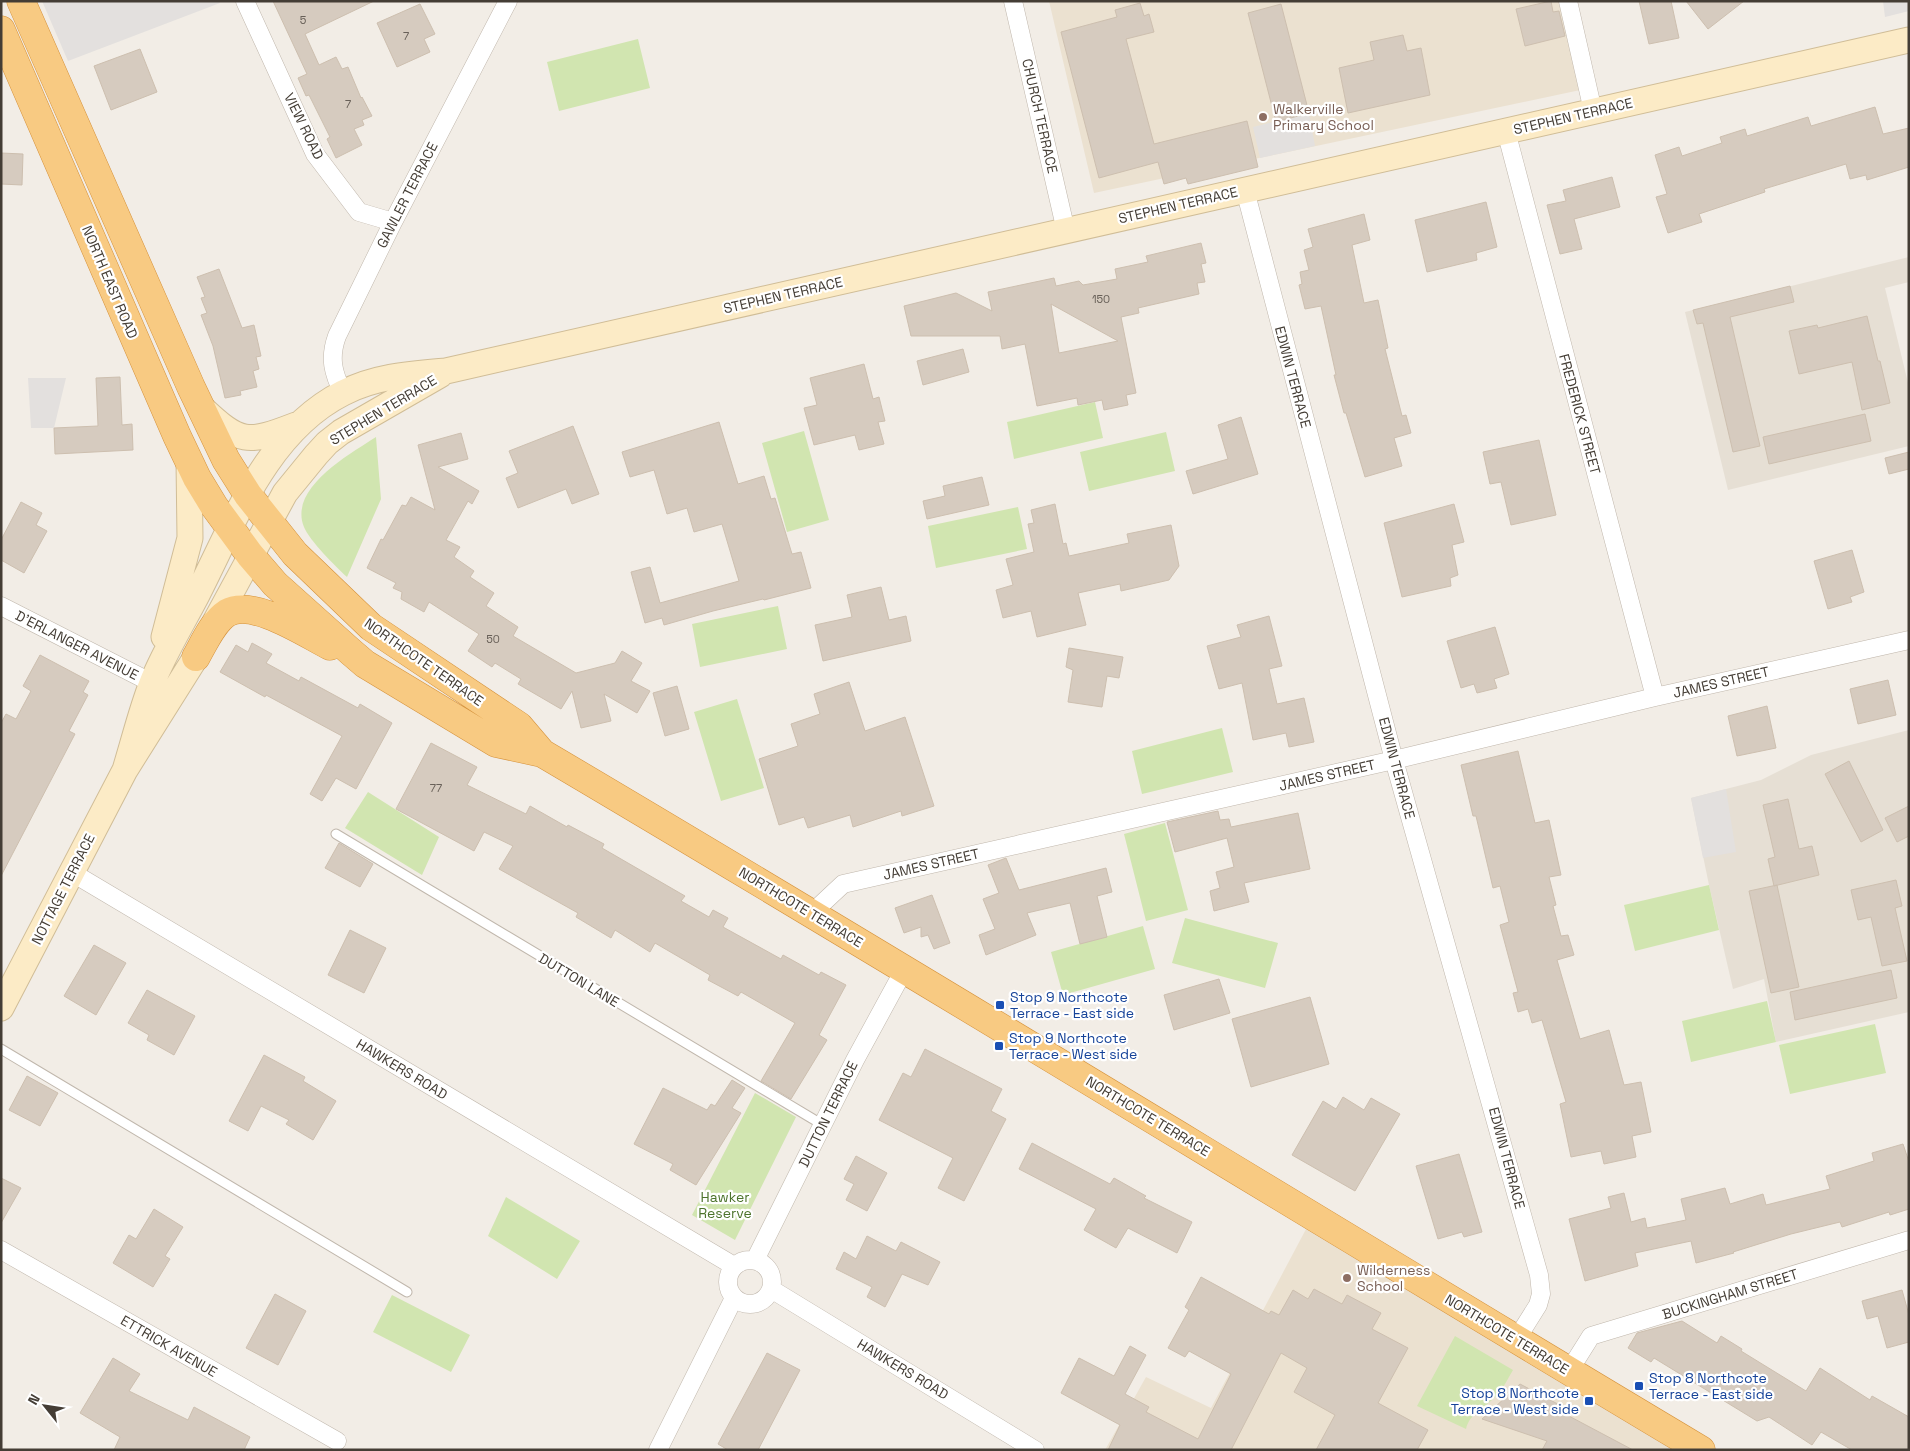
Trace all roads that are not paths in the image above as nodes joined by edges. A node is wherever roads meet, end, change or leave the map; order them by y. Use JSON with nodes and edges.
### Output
{"nodes":[{"id":1,"x":21,"y":1,"type":"edge"},
{"id":2,"x":245,"y":1,"type":"edge"},
{"id":3,"x":508,"y":1,"type":"edge"},
{"id":4,"x":1013,"y":1,"type":"edge"},
{"id":5,"x":1568,"y":1,"type":"edge"},
{"id":6,"x":1,"y":30,"type":"edge"},
{"id":7,"x":1909,"y":40,"type":"edge"},
{"id":8,"x":1593,"y":111,"type":"junction"},
{"id":9,"x":1506,"y":131,"type":"junction"},
{"id":10,"x":1245,"y":190,"type":"junction"},
{"id":11,"x":392,"y":222,"type":"junction"},
{"id":12,"x":1066,"y":231,"type":"junction"},
{"id":13,"x":446,"y":371,"type":"junction"},
{"id":14,"x":343,"y":393,"type":"junction"},
{"id":15,"x":200,"y":407,"type":"junction"},
{"id":16,"x":301,"y":423,"type":"junction"},
{"id":17,"x":189,"y":461,"type":"junction"},
{"id":18,"x":248,"y":496,"type":"junction"},
{"id":19,"x":268,"y":523,"type":"junction"},
{"id":20,"x":229,"y":528,"type":"junction"},
{"id":21,"x":250,"y":555,"type":"junction"},
{"id":22,"x":1,"y":606,"type":"edge"},
{"id":23,"x":1909,"y":640,"type":"edge"},
{"id":24,"x":196,"y":657,"type":"junction"},
{"id":25,"x":365,"y":664,"type":"junction"},
{"id":26,"x":152,"y":683,"type":"junction"},
{"id":27,"x":1655,"y":697,"type":"junction"},
{"id":28,"x":542,"y":753,"type":"junction"},
{"id":29,"x":1394,"y":760,"type":"junction"},
{"id":30,"x":125,"y":770,"type":"junction"},
{"id":31,"x":336,"y":834,"type":"dead end"},
{"id":32,"x":71,"y":872,"type":"junction"},
{"id":33,"x":812,"y":913,"type":"junction"},
{"id":34,"x":904,"y":970,"type":"junction"},
{"id":35,"x":1,"y":1008,"type":"edge"},
{"id":36,"x":1,"y":1049,"type":"edge"},
{"id":37,"x":823,"y":1126,"type":"junction"},
{"id":38,"x":1909,"y":1240,"type":"edge"},
{"id":39,"x":1,"y":1250,"type":"edge"},
{"id":40,"x":755,"y":1260,"type":"junction"},
{"id":41,"x":734,"y":1266,"type":"junction"},
{"id":42,"x":771,"y":1289,"type":"junction"},
{"id":43,"x":407,"y":1292,"type":"dead end"},
{"id":44,"x":734,"y":1298,"type":"junction"},
{"id":45,"x":1516,"y":1340,"type":"junction"},
{"id":46,"x":1569,"y":1371,"type":"junction"},
{"id":47,"x":337,"y":1441,"type":"dead end"},
{"id":48,"x":658,"y":1450,"type":"edge"},
{"id":49,"x":1035,"y":1450,"type":"edge"},
{"id":50,"x":1702,"y":1450,"type":"edge"}],
"edges":[{"from":1,"to":15,"type":"highway"},
{"from":2,"to":11,"type":"street","name":"VIEW ROAD"},
{"from":3,"to":11,"type":"street","name":"GAWLER TERRACE"},
{"from":4,"to":12,"type":"street","name":"CHURCH TERRACE"},
{"from":5,"to":8,"type":"street"},
{"from":6,"to":17,"type":"highway","name":"NORTH EAST ROAD"},
{"from":7,"to":8,"type":"main road","name":"STEPHEN TERRACE"},
{"from":8,"to":9,"type":"main road","name":"STEPHEN TERRACE"},
{"from":9,"to":10,"type":"main road","name":"STEPHEN TERRACE"},
{"from":9,"to":27,"type":"street","name":"FREDERICK STREET"},
{"from":10,"to":12,"type":"main road","name":"STEPHEN TERRACE"},
{"from":10,"to":29,"type":"street","name":"EDWIN TERRACE"},
{"from":11,"to":14,"type":"street","name":"GAWLER TERRACE"},
{"from":12,"to":13,"type":"main road","name":"STEPHEN TERRACE"},
{"from":13,"to":14,"type":"main road","name":"STEPHEN TERRACE"},
{"from":13,"to":19,"type":"main road","name":"STEPHEN TERRACE"},
{"from":14,"to":16,"type":"main road","name":"STEPHEN TERRACE"},
{"from":15,"to":16,"type":"main road"},
{"from":15,"to":18,"type":"highway"},
{"from":16,"to":18,"type":"main road","name":"STEPHEN TERRACE"},
{"from":17,"to":20,"type":"highway","name":"NORTH EAST ROAD"},
{"from":17,"to":26,"type":"main road"},
{"from":18,"to":19,"type":"highway","name":"NORTHCOTE TERRACE"},
{"from":18,"to":20,"type":"main road","name":"STEPHEN TERRACE"},
{"from":19,"to":21,"type":"main road","name":"STEPHEN TERRACE"},
{"from":19,"to":28,"type":"highway","name":"NORTHCOTE TERRACE"},
{"from":20,"to":21,"type":"highway","name":"NORTH EAST ROAD"},
{"from":20,"to":26,"type":"main road","name":"NOTTAGE TERRACE"},
{"from":21,"to":24,"type":"main road","name":"NOTTAGE TERRACE"},
{"from":21,"to":25,"type":"highway","name":"NORTHCOTE TERRACE"},
{"from":22,"to":26,"type":"street","name":"D'ERLANGER AVENUE"},
{"from":23,"to":27,"type":"street","name":"JAMES STREET"},
{"from":24,"to":25,"type":"highway"},
{"from":24,"to":30,"type":"main road","name":"NOTTAGE TERRACE"},
{"from":25,"to":28,"type":"highway","name":"NORTHCOTE TERRACE"},
{"from":26,"to":30,"type":"main road","name":"NOTTAGE TERRACE"},
{"from":27,"to":29,"type":"street","name":"JAMES STREET"},
{"from":28,"to":33,"type":"highway","name":"NORTHCOTE TERRACE"},
{"from":29,"to":33,"type":"street","name":"JAMES STREET"},
{"from":29,"to":45,"type":"street","name":"EDWIN TERRACE"},
{"from":30,"to":32,"type":"main road","name":"NOTTAGE TERRACE"},
{"from":31,"to":37,"type":"lane","name":"DUTTON LANE"},
{"from":32,"to":35,"type":"main road","name":"NOTTAGE TERRACE"},
{"from":32,"to":41,"type":"street","name":"HAWKERS ROAD"},
{"from":33,"to":34,"type":"highway","name":"NORTHCOTE TERRACE"},
{"from":34,"to":37,"type":"street","name":"DUTTON TERRACE"},
{"from":34,"to":45,"type":"highway","name":"NORTHCOTE TERRACE"},
{"from":36,"to":43,"type":"lane"},
{"from":37,"to":40,"type":"street","name":"DUTTON TERRACE"},
{"from":38,"to":46,"type":"street","name":"BUCKINGHAM STREET"},
{"from":39,"to":47,"type":"street","name":"ETTRICK AVENUE"},
{"from":40,"to":41,"type":"street"},
{"from":40,"to":42,"type":"street"},
{"from":41,"to":44,"type":"street"},
{"from":42,"to":44,"type":"street"},
{"from":42,"to":49,"type":"street","name":"HAWKERS ROAD"},
{"from":44,"to":48,"type":"street"},
{"from":45,"to":46,"type":"highway","name":"NORTHCOTE TERRACE"},
{"from":46,"to":50,"type":"highway","name":"NORTHCOTE TERRACE"}]}
